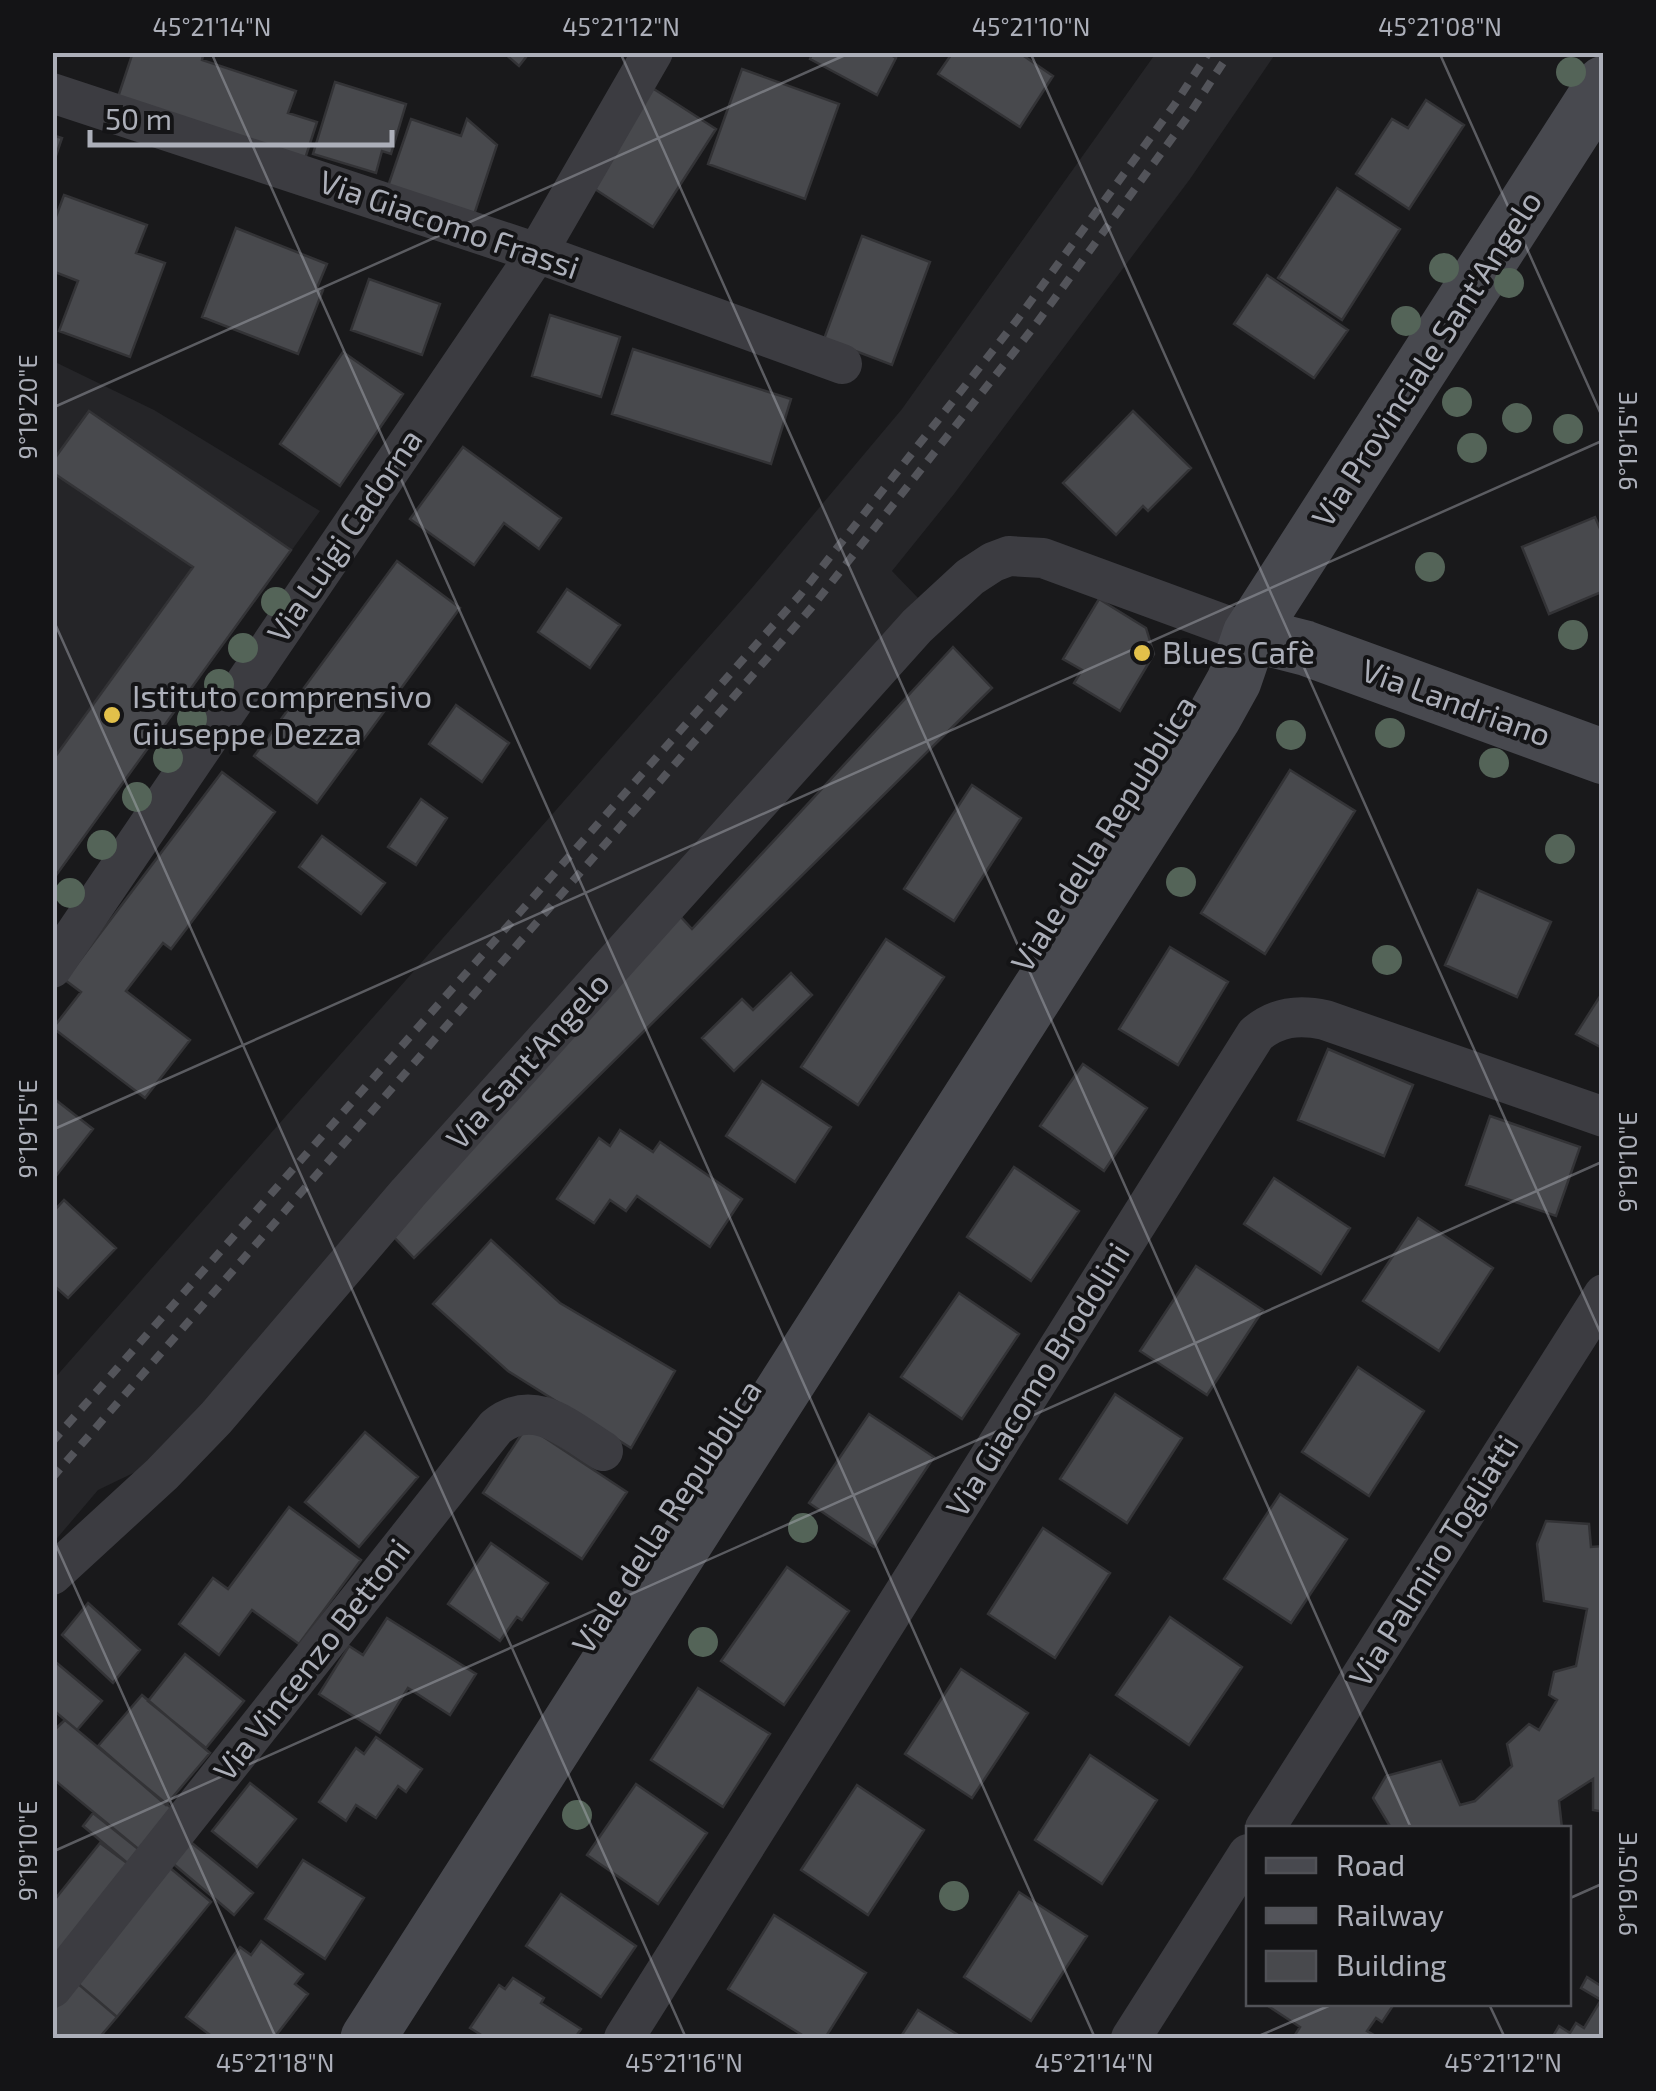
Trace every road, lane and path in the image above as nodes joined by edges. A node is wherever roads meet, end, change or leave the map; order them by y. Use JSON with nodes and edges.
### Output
{"nodes":[{"id":1,"x":653,"y":52,"type":"edge"},
{"id":2,"x":1604,"y":83,"type":"edge"},
{"id":3,"x":52,"y":94,"type":"edge"},
{"id":4,"x":537,"y":253,"type":"junction"},
{"id":5,"x":842,"y":364,"type":"dead end"},
{"id":6,"x":1250,"y":634,"type":"junction"},
{"id":7,"x":1604,"y":757,"type":"edge"},
{"id":8,"x":52,"y":968,"type":"edge"},
{"id":9,"x":1604,"y":1118,"type":"edge"},
{"id":10,"x":1604,"y":1294,"type":"edge"},
{"id":11,"x":604,"y":1451,"type":"dead end"},
{"id":12,"x":52,"y":1575,"type":"edge"},
{"id":13,"x":1265,"y":1826,"type":"edge"},
{"id":14,"x":1246,"y":1857,"type":"edge"},
{"id":15,"x":52,"y":1988,"type":"edge"},
{"id":16,"x":635,"y":2035,"type":"edge"},
{"id":17,"x":334,"y":2038,"type":"edge"},
{"id":18,"x":368,"y":2038,"type":"edge"},
{"id":19,"x":1132,"y":2038,"type":"edge"}],
"edges":[{"from":1,"to":4,"type":"street","name":"Via Luigi Cadorna"},
{"from":2,"to":6,"type":"street","name":"Via Provinciale Sant'Angelo"},
{"from":3,"to":4,"type":"street","name":"Via Giacomo Frassi"},
{"from":4,"to":5,"type":"street","name":"Via Giacomo Frassi"},
{"from":4,"to":8,"type":"street","name":"Via Luigi Cadorna"},
{"from":6,"to":7,"type":"street","name":"Via Landriano"},
{"from":6,"to":12,"type":"street","name":"Via Sant'Angelo"},
{"from":6,"to":17,"type":"street","name":"Viale della Repubblica"},
{"from":6,"to":18,"type":"street","name":"Viale della Repubblica"},
{"from":9,"to":16,"type":"street","name":"Via Giacomo Brodolini"},
{"from":10,"to":13,"type":"street","name":"Via Palmiro Togliatti"},
{"from":11,"to":15,"type":"street","name":"Via Vincenzo Bettoni"},
{"from":14,"to":19,"type":"street"}]}
